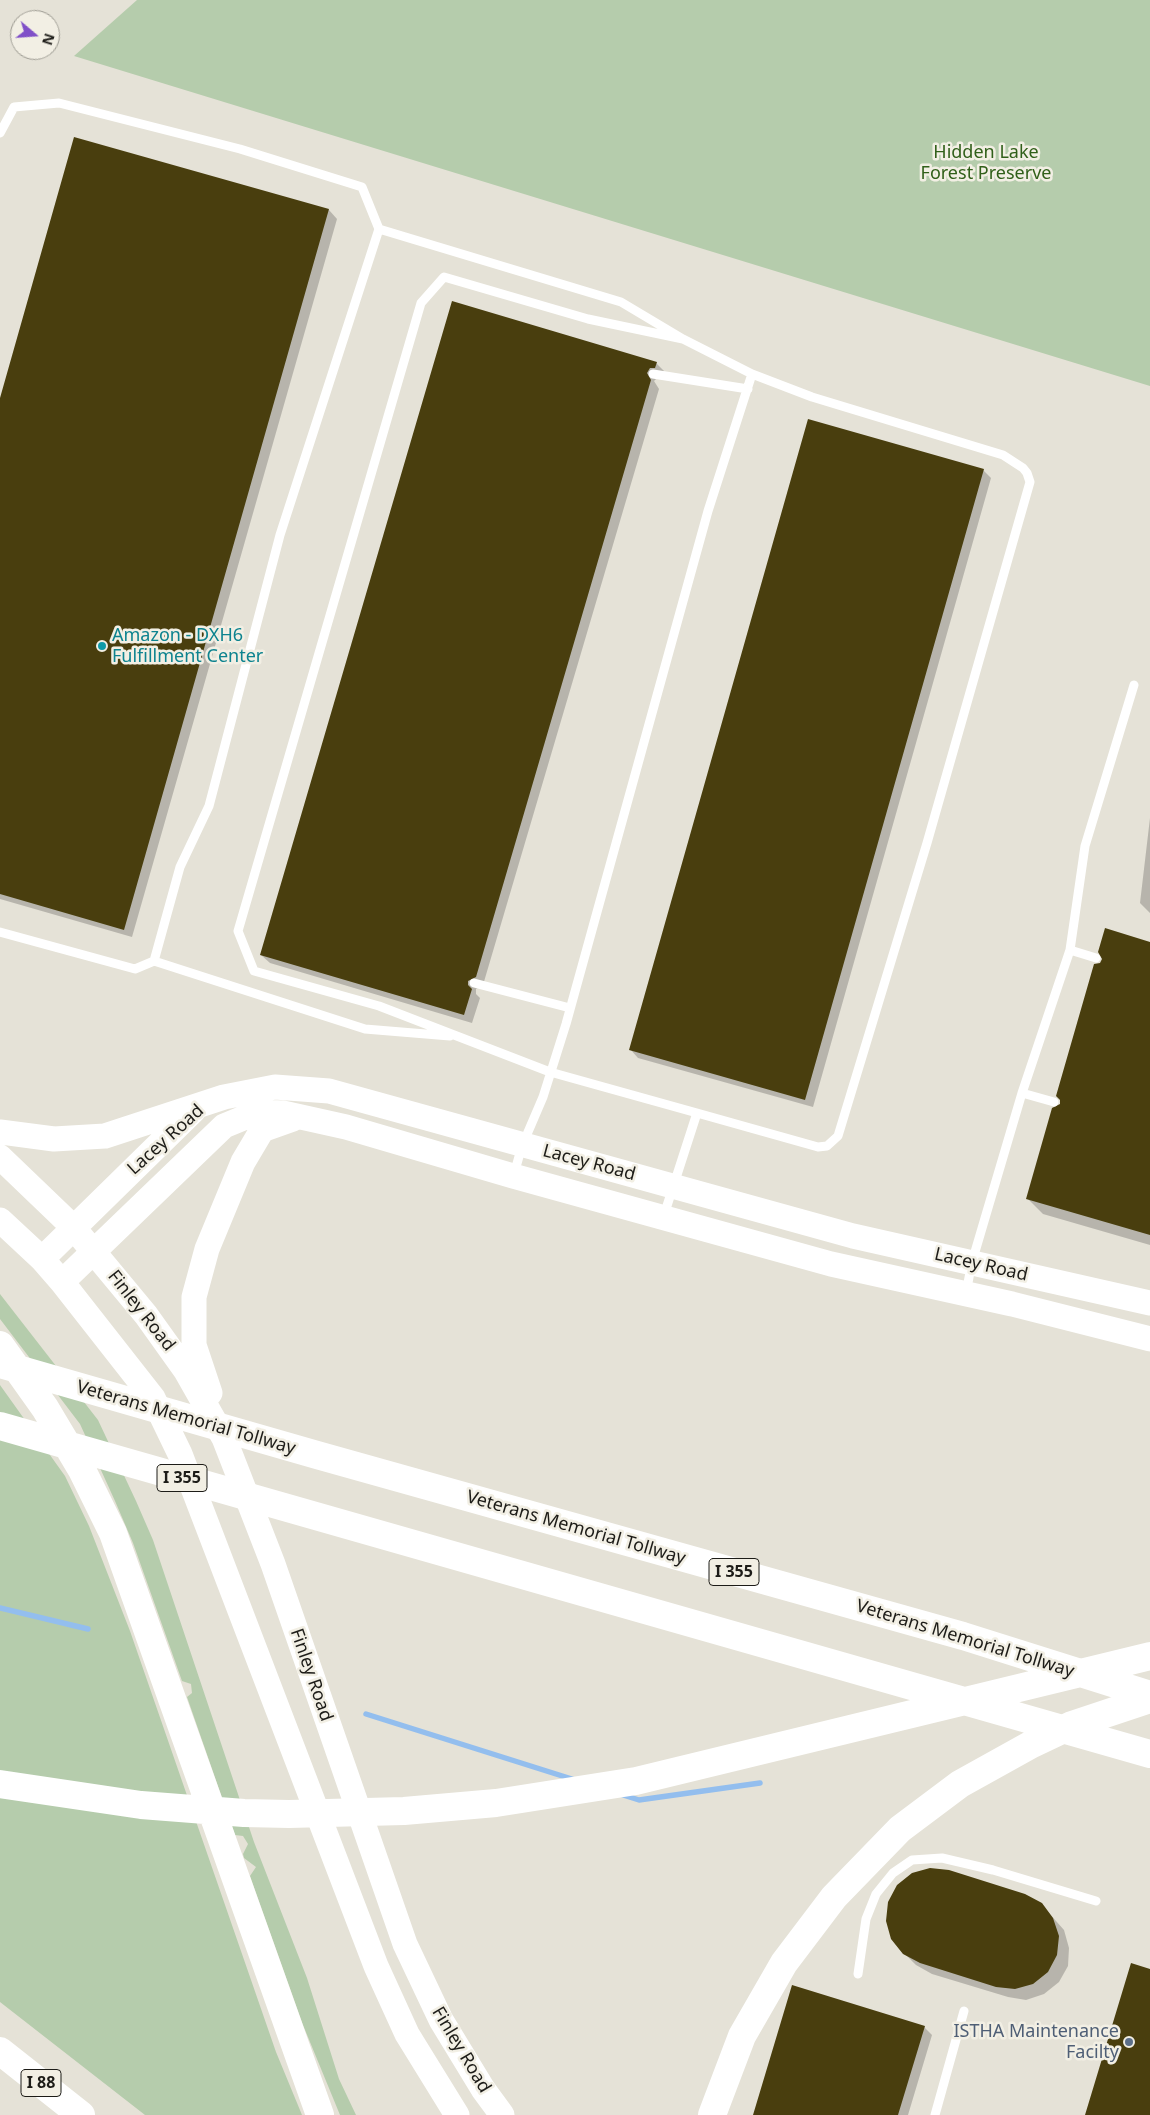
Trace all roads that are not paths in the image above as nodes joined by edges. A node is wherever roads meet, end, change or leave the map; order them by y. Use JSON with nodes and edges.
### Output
{"nodes":[{"id":1,"x":0,"y":132,"type":"edge"},
{"id":2,"x":378,"y":229,"type":"junction"},
{"id":3,"x":684,"y":339,"type":"junction"},
{"id":4,"x":653,"y":374,"type":"dead end"},
{"id":5,"x":752,"y":374,"type":"junction"},
{"id":6,"x":748,"y":389,"type":"junction"},
{"id":7,"x":1134,"y":685,"type":"dead end"},
{"id":8,"x":0,"y":932,"type":"edge"},
{"id":9,"x":1070,"y":950,"type":"junction"},
{"id":10,"x":1096,"y":958,"type":"dead end"},
{"id":11,"x":154,"y":961,"type":"junction"},
{"id":12,"x":474,"y":983,"type":"dead end"},
{"id":13,"x":570,"y":1008,"type":"junction"},
{"id":14,"x":460,"y":1037,"type":"junction"},
{"id":15,"x":550,"y":1072,"type":"junction"},
{"id":16,"x":1022,"y":1093,"type":"junction"},
{"id":17,"x":1054,"y":1102,"type":"dead end"},
{"id":18,"x":198,"y":1106,"type":"junction"},
{"id":19,"x":697,"y":1113,"type":"junction"},
{"id":20,"x":306,"y":1117,"type":"junction"},
{"id":21,"x":0,"y":1132,"type":"edge"},
{"id":22,"x":522,"y":1146,"type":"junction"},
{"id":23,"x":0,"y":1157,"type":"edge"},
{"id":24,"x":513,"y":1176,"type":"junction"},
{"id":25,"x":674,"y":1185,"type":"junction"},
{"id":26,"x":664,"y":1217,"type":"junction"},
{"id":27,"x":0,"y":1220,"type":"edge"},
{"id":28,"x":73,"y":1227,"type":"junction"},
{"id":29,"x":93,"y":1251,"type":"junction"},
{"id":30,"x":42,"y":1259,"type":"junction"},
{"id":31,"x":972,"y":1262,"type":"junction"},
{"id":32,"x":62,"y":1282,"type":"junction"},
{"id":33,"x":966,"y":1295,"type":"junction"},
{"id":34,"x":1150,"y":1303,"type":"edge"},
{"id":35,"x":1150,"y":1339,"type":"edge"},
{"id":36,"x":0,"y":1345,"type":"edge"},
{"id":37,"x":0,"y":1364,"type":"edge"},
{"id":38,"x":0,"y":1426,"type":"edge"},
{"id":39,"x":224,"y":1438,"type":"junction"},
{"id":40,"x":963,"y":1636,"type":"junction"},
{"id":41,"x":1150,"y":1656,"type":"edge"},
{"id":42,"x":1150,"y":1674,"type":"edge"},
{"id":43,"x":1150,"y":1695,"type":"edge"},
{"id":44,"x":1150,"y":1699,"type":"edge"},
{"id":45,"x":1150,"y":1754,"type":"edge"},
{"id":46,"x":0,"y":1784,"type":"edge"},
{"id":47,"x":1096,"y":1901,"type":"dead end"},
{"id":48,"x":858,"y":1974,"type":"dead end"},
{"id":49,"x":964,"y":2011,"type":"dead end"},
{"id":50,"x":0,"y":2051,"type":"edge"},
{"id":51,"x":81,"y":2115,"type":"edge"},
{"id":52,"x":320,"y":2115,"type":"edge"},
{"id":53,"x":457,"y":2115,"type":"edge"},
{"id":54,"x":502,"y":2115,"type":"edge"},
{"id":55,"x":712,"y":2115,"type":"edge"},
{"id":56,"x":934,"y":2115,"type":"edge"}],
"edges":[{"from":1,"to":2,"type":"lane"},
{"from":2,"to":3,"type":"lane"},
{"from":2,"to":11,"type":"lane"},
{"from":3,"to":5,"type":"lane"},
{"from":3,"to":14,"type":"lane"},
{"from":4,"to":6,"type":"lane"},
{"from":5,"to":6,"type":"lane"},
{"from":5,"to":19,"type":"lane"},
{"from":6,"to":13,"type":"lane"},
{"from":7,"to":9,"type":"lane"},
{"from":8,"to":11,"type":"lane"},
{"from":9,"to":10,"type":"lane"},
{"from":9,"to":16,"type":"lane"},
{"from":11,"to":14,"type":"lane"},
{"from":12,"to":13,"type":"lane"},
{"from":13,"to":15,"type":"lane"},
{"from":14,"to":15,"type":"lane"},
{"from":15,"to":19,"type":"lane"},
{"from":15,"to":22,"type":"lane"},
{"from":16,"to":17,"type":"lane"},
{"from":16,"to":31,"type":"lane"},
{"from":18,"to":21,"type":"main road"},
{"from":18,"to":22,"type":"main road","name":"Lacey Road"},
{"from":18,"to":28,"type":"main road","name":"Lacey Road"},
{"from":19,"to":25,"type":"lane"},
{"from":20,"to":24,"type":"main road","name":"Lacey Road"},
{"from":20,"to":29,"type":"main road","name":"Lacey Road"},
{"from":20,"to":39,"type":"main road"},
{"from":22,"to":24,"type":"lane"},
{"from":22,"to":25,"type":"main road","name":"Lacey Road"},
{"from":23,"to":28,"type":"main road","name":"Finley Road"},
{"from":24,"to":26,"type":"main road","name":"Lacey Road"},
{"from":25,"to":26,"type":"lane"},
{"from":25,"to":31,"type":"main road","name":"Lacey Road"},
{"from":26,"to":33,"type":"main road","name":"Lacey Road"},
{"from":27,"to":30,"type":"main road","name":"Finley Road"},
{"from":28,"to":29,"type":"main road","name":"Finley Road"},
{"from":28,"to":30,"type":"main road","name":"Lacey Road"},
{"from":29,"to":32,"type":"main road"},
{"from":29,"to":39,"type":"main road","name":"Finley Road"},
{"from":30,"to":32,"type":"main road","name":"Finley Road"},
{"from":31,"to":33,"type":"lane"},
{"from":31,"to":34,"type":"main road","name":"Lacey Road"},
{"from":32,"to":53,"type":"main road","name":"Finley Road"},
{"from":33,"to":35,"type":"main road","name":"Lacey Road"},
{"from":36,"to":52,"type":"highway"},
{"from":37,"to":40,"type":"highway","name":"Veterans Memorial Tollway","number":"I 355"},
{"from":38,"to":45,"type":"highway","number":"I 355"},
{"from":39,"to":54,"type":"main road","name":"Finley Road"},
{"from":40,"to":42,"type":"highway"},
{"from":40,"to":43,"type":"highway","name":"Veterans Memorial Tollway","number":"I 355"},
{"from":41,"to":46,"type":"highway"},
{"from":44,"to":55,"type":"highway"},
{"from":47,"to":48,"type":"lane"},
{"from":49,"to":56,"type":"lane"},
{"from":50,"to":51,"type":"highway","number":"I 88"}]}
